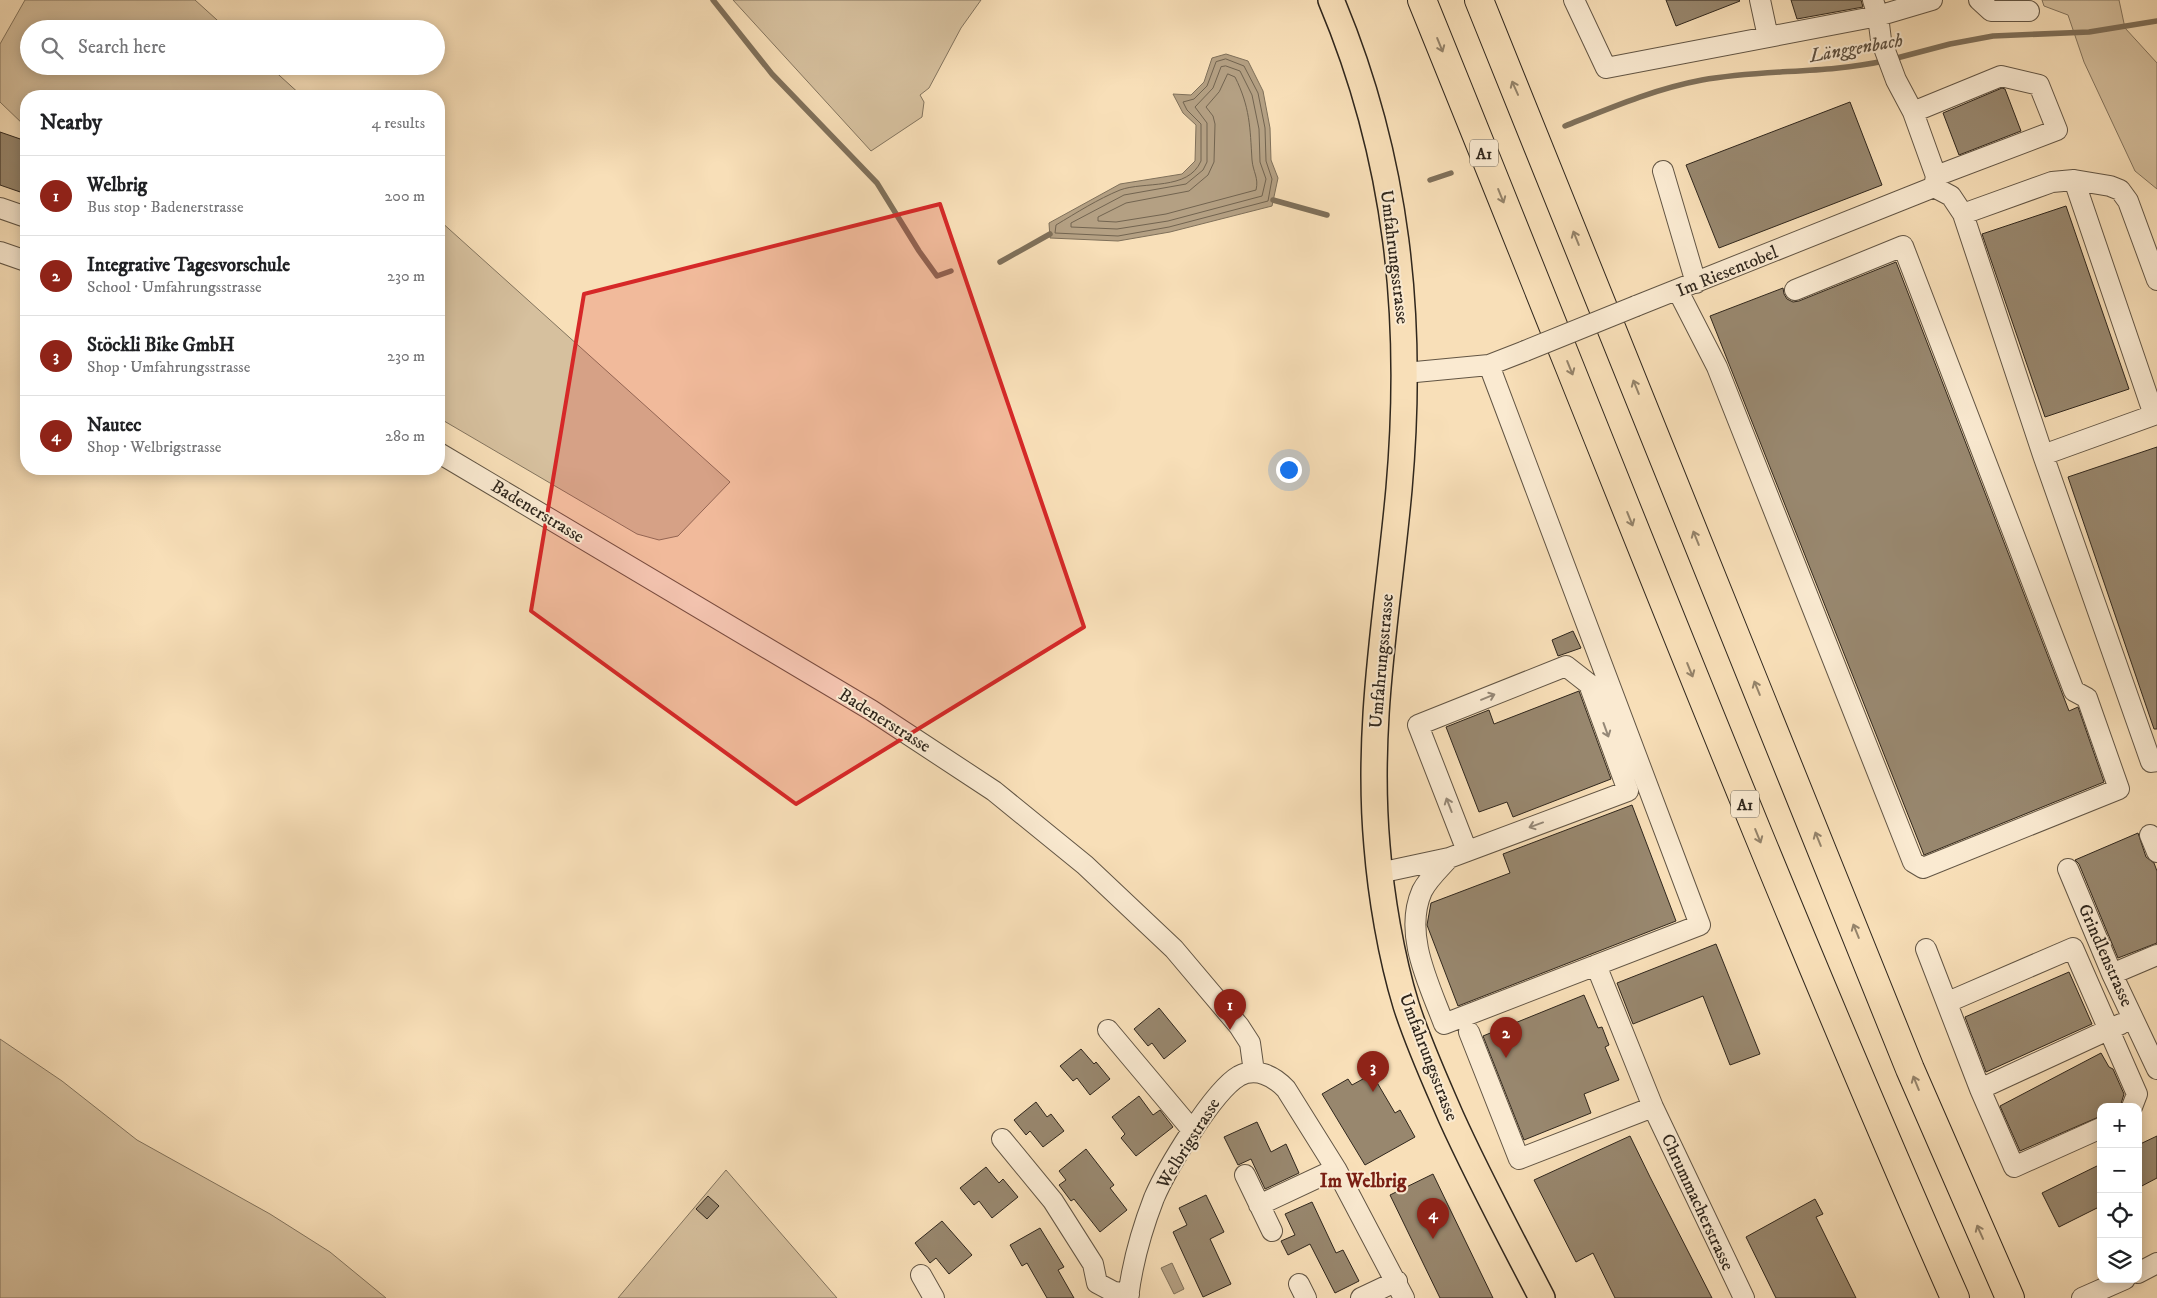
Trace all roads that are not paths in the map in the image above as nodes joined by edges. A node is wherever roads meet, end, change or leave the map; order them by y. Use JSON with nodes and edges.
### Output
{"nodes":[{"id":1,"x":1331,"y":0,"type":"edge"},
{"id":2,"x":1422,"y":0,"type":"edge"},
{"id":3,"x":1479,"y":0,"type":"edge"},
{"id":4,"x":1574,"y":0,"type":"edge"},
{"id":5,"x":1760,"y":0,"type":"edge"},
{"id":6,"x":1932,"y":0,"type":"edge"},
{"id":7,"x":1979,"y":0,"type":"edge"},
{"id":8,"x":1875,"y":8,"type":"edge"},
{"id":9,"x":2029,"y":11,"type":"dead end"},
{"id":10,"x":1768,"y":37,"type":"junction"},
{"id":11,"x":1913,"y":112,"type":"junction"},
{"id":12,"x":1663,"y":170,"type":"dead end"},
{"id":13,"x":2074,"y":180,"type":"junction"},
{"id":14,"x":1935,"y":182,"type":"junction"},
{"id":15,"x":0,"y":208,"type":"edge"},
{"id":16,"x":1963,"y":214,"type":"junction"},
{"id":17,"x":20,"y":215,"type":"edge"},
{"id":18,"x":0,"y":252,"type":"edge"},
{"id":19,"x":20,"y":260,"type":"edge"},
{"id":20,"x":2157,"y":280,"type":"edge"},
{"id":21,"x":1696,"y":284,"type":"junction"},
{"id":22,"x":1678,"y":290,"type":"junction"},
{"id":23,"x":1795,"y":290,"type":"dead end"},
{"id":24,"x":1489,"y":365,"type":"junction"},
{"id":25,"x":1405,"y":373,"type":"junction"},
{"id":26,"x":2043,"y":455,"type":"junction"},
{"id":27,"x":445,"y":457,"type":"edge"},
{"id":28,"x":2157,"y":760,"type":"edge"},
{"id":29,"x":1458,"y":855,"type":"junction"},
{"id":30,"x":2068,"y":869,"type":"dead end"},
{"id":31,"x":1379,"y":873,"type":"junction"},
{"id":32,"x":1926,"y":949,"type":"dead end"},
{"id":33,"x":2157,"y":955,"type":"edge"},
{"id":34,"x":1596,"y":965,"type":"junction"},
{"id":35,"x":2112,"y":974,"type":"junction"},
{"id":36,"x":1948,"y":1002,"type":"junction"},
{"id":37,"x":2134,"y":1018,"type":"junction"},
{"id":38,"x":1108,"y":1030,"type":"dead end"},
{"id":39,"x":2108,"y":1030,"type":"junction"},
{"id":40,"x":1469,"y":1032,"type":"dead end"},
{"id":41,"x":2157,"y":1069,"type":"edge"},
{"id":42,"x":1254,"y":1072,"type":"junction"},
{"id":43,"x":1980,"y":1089,"type":"junction"},
{"id":44,"x":2134,"y":1103,"type":"edge"},
{"id":45,"x":1652,"y":1107,"type":"junction"},
{"id":46,"x":1192,"y":1130,"type":"junction"},
{"id":47,"x":2097,"y":1130,"type":"edge"},
{"id":48,"x":1002,"y":1139,"type":"dead end"},
{"id":49,"x":1336,"y":1169,"type":"junction"},
{"id":50,"x":1245,"y":1175,"type":"dead end"},
{"id":51,"x":1259,"y":1205,"type":"junction"},
{"id":52,"x":1272,"y":1231,"type":"dead end"},
{"id":53,"x":2157,"y":1263,"type":"edge"},
{"id":54,"x":2142,"y":1271,"type":"edge"},
{"id":55,"x":921,"y":1275,"type":"dead end"},
{"id":56,"x":2124,"y":1286,"type":"edge"},
{"id":57,"x":1400,"y":1290,"type":"edge"},
{"id":58,"x":1128,"y":1296,"type":"edge"},
{"id":59,"x":934,"y":1298,"type":"edge"},
{"id":60,"x":1361,"y":1298,"type":"edge"},
{"id":61,"x":1542,"y":1298,"type":"edge"},
{"id":62,"x":1744,"y":1298,"type":"edge"},
{"id":63,"x":1955,"y":1298,"type":"edge"},
{"id":64,"x":2010,"y":1298,"type":"edge"},
{"id":65,"x":2082,"y":1298,"type":"edge"}],
"edges":[{"from":1,"to":25,"type":"main road","name":"Umfahrungsstrasse"},
{"from":2,"to":63,"type":"highway","number":"A1","one_way":true},
{"from":64,"to":3,"type":"highway","one_way":true},
{"from":4,"to":10,"type":"street"},
{"from":5,"to":10,"type":"street"},
{"from":6,"to":8,"type":"street"},
{"from":7,"to":9,"type":"street"},
{"from":8,"to":10,"type":"street"},
{"from":8,"to":11,"type":"street"},
{"from":11,"to":14,"type":"street"},
{"from":11,"to":14,"type":"street","name":"Im Riesentobel"},
{"from":12,"to":21,"type":"street"},
{"from":13,"to":16,"type":"street"},
{"from":13,"to":20,"type":"street"},
{"from":13,"to":26,"type":"street"},
{"from":14,"to":16,"type":"street"},
{"from":14,"to":21,"type":"street","name":"Im Riesentobel"},
{"from":15,"to":17,"type":"street"},
{"from":16,"to":26,"type":"street"},
{"from":18,"to":19,"type":"street"},
{"from":21,"to":22,"type":"street","name":"Im Riesentobel"},
{"from":22,"to":23,"type":"street"},
{"from":22,"to":24,"type":"street","name":"Im Riesentobel","bridge":true},
{"from":24,"to":25,"type":"street","name":"Im Riesentobel"},
{"from":24,"to":34,"type":"street"},
{"from":25,"to":31,"type":"main road","name":"Umfahrungsstrasse"},
{"from":26,"to":28,"type":"street"},
{"from":27,"to":42,"type":"street","name":"Badenerstrasse"},
{"from":29,"to":29,"type":"street","one_way":true},
{"from":29,"to":31,"type":"street"},
{"from":29,"to":34,"type":"street"},
{"from":30,"to":35,"type":"street","name":"Grindlenstrasse"},
{"from":31,"to":61,"type":"main road","name":"Umfahrungsstrasse"},
{"from":32,"to":36,"type":"street"},
{"from":33,"to":35,"type":"street"},
{"from":34,"to":45,"type":"street","name":"Chrummacherstrasse"},
{"from":35,"to":37,"type":"street","name":"Grindlenstrasse"},
{"from":36,"to":39,"type":"street"},
{"from":36,"to":43,"type":"street"},
{"from":37,"to":39,"type":"street"},
{"from":37,"to":41,"type":"street","name":"Grindlenstrasse"},
{"from":38,"to":46,"type":"street"},
{"from":39,"to":43,"type":"street"},
{"from":39,"to":44,"type":"street"},
{"from":40,"to":45,"type":"street"},
{"from":42,"to":46,"type":"street","name":"Welbrigstrasse"},
{"from":42,"to":49,"type":"street"},
{"from":43,"to":47,"type":"street"},
{"from":45,"to":62,"type":"street","name":"Chrummacherstrasse"},
{"from":46,"to":58,"type":"street","name":"Welbrigstrasse"},
{"from":48,"to":58,"type":"street"},
{"from":49,"to":51,"type":"street"},
{"from":49,"to":57,"type":"street"},
{"from":50,"to":51,"type":"street"},
{"from":51,"to":52,"type":"street"},
{"from":53,"to":54,"type":"street"},
{"from":55,"to":59,"type":"street"},
{"from":56,"to":65,"type":"street"},
{"from":57,"to":60,"type":"street"}]}
